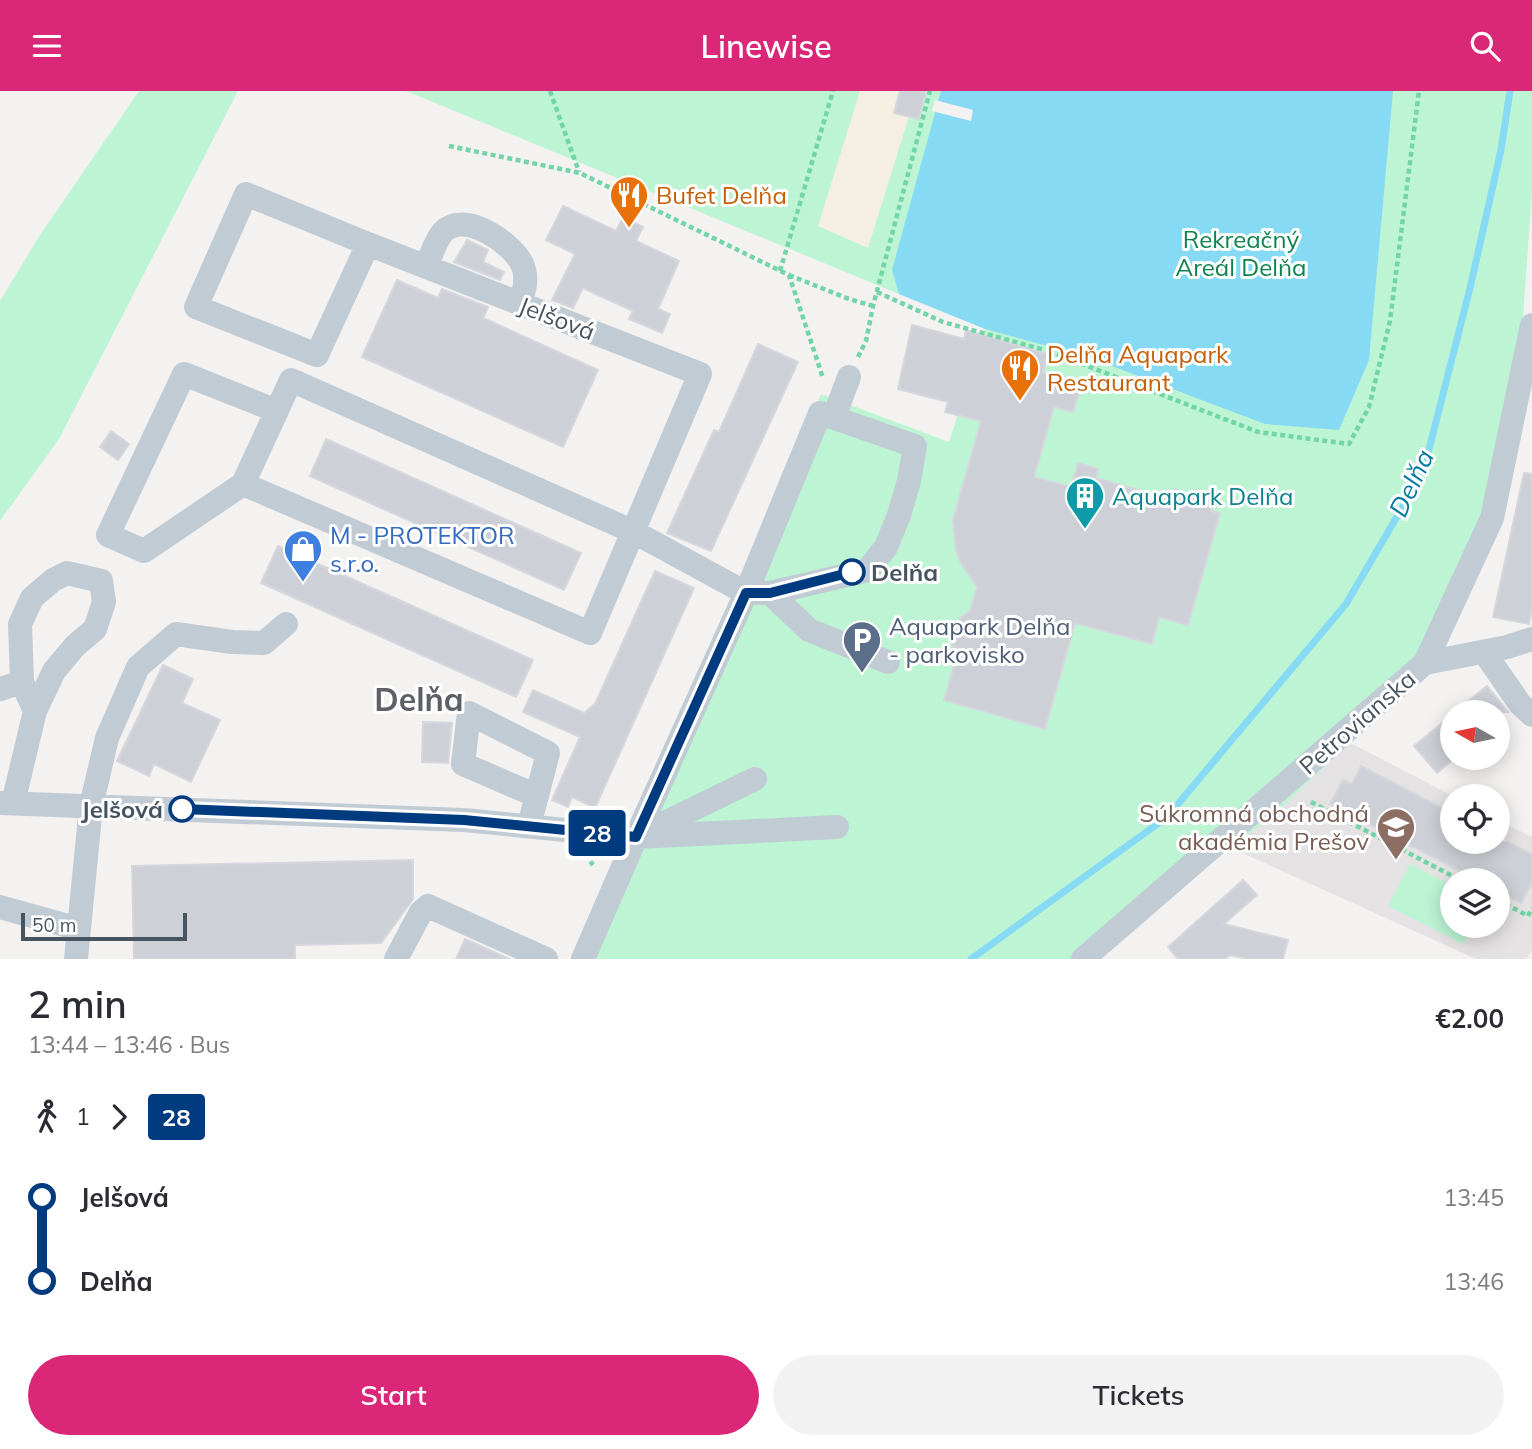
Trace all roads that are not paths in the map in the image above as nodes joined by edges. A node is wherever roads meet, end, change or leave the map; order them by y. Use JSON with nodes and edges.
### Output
{"nodes":[{"id":1,"x":368,"y":244,"type":"junction"},
{"id":2,"x":426,"y":267,"type":"junction"},
{"id":3,"x":520,"y":303,"type":"junction"},
{"id":4,"x":1531,"y":337,"type":"edge"},
{"id":5,"x":849,"y":377,"type":"road end"},
{"id":6,"x":277,"y":411,"type":"junction"},
{"id":7,"x":834,"y":417,"type":"junction"},
{"id":8,"x":243,"y":484,"type":"junction"},
{"id":9,"x":634,"y":532,"type":"junction"},
{"id":10,"x":758,"y":593,"type":"junction"},
{"id":11,"x":286,"y":624,"type":"dead end"},
{"id":12,"x":1532,"y":639,"type":"edge"},
{"id":13,"x":1484,"y":652,"type":"junction"},
{"id":14,"x":888,"y":662,"type":"dead end"},
{"id":15,"x":1425,"y":663,"type":"junction"},
{"id":16,"x":11,"y":685,"type":"edge"},
{"id":17,"x":35,"y":711,"type":"junction"},
{"id":18,"x":1532,"y":715,"type":"edge"},
{"id":19,"x":755,"y":779,"type":"dead end"},
{"id":20,"x":537,"y":796,"type":"dead end"},
{"id":21,"x":7,"y":803,"type":"edge"},
{"id":22,"x":91,"y":806,"type":"junction"},
{"id":23,"x":529,"y":826,"type":"junction"},
{"id":24,"x":837,"y":827,"type":"dead end"},
{"id":25,"x":636,"y":837,"type":"junction"},
{"id":26,"x":0,"y":907,"type":"edge"},
{"id":27,"x":79,"y":929,"type":"junction"},
{"id":28,"x":76,"y":959,"type":"edge"},
{"id":29,"x":396,"y":959,"type":"edge"},
{"id":30,"x":546,"y":959,"type":"edge"},
{"id":31,"x":583,"y":959,"type":"edge"},
{"id":32,"x":1083,"y":959,"type":"edge"}],
"edges":[{"from":1,"to":1,"type":"street","name":"Jelšová"},
{"from":1,"to":2,"type":"street","name":"Jelšová"},
{"from":2,"to":3,"type":"street","name":"Jelšová"},
{"from":2,"to":3,"type":"street"},
{"from":3,"to":9,"type":"street","name":"Jelšová"},
{"from":4,"to":15,"type":"street","name":"Petrovianska"},
{"from":5,"to":7,"type":"street"},
{"from":6,"to":8,"type":"street"},
{"from":6,"to":8,"type":"street"},
{"from":6,"to":9,"type":"street"},
{"from":7,"to":10,"type":"street"},
{"from":7,"to":10,"type":"street"},
{"from":8,"to":9,"type":"street","name":"Jelšová"},
{"from":9,"to":10,"type":"street"},
{"from":10,"to":14,"type":"street"},
{"from":10,"to":25,"type":"street"},
{"from":11,"to":22,"type":"street"},
{"from":12,"to":13,"type":"street"},
{"from":13,"to":15,"type":"street"},
{"from":13,"to":18,"type":"street"},
{"from":15,"to":32,"type":"street","name":"Petrovianska"},
{"from":16,"to":17,"type":"street"},
{"from":16,"to":17,"type":"street"},
{"from":17,"to":21,"type":"street"},
{"from":19,"to":25,"type":"street"},
{"from":20,"to":23,"type":"street"},
{"from":21,"to":22,"type":"street"},
{"from":22,"to":23,"type":"street"},
{"from":22,"to":27,"type":"street"},
{"from":23,"to":25,"type":"street"},
{"from":24,"to":25,"type":"street"},
{"from":25,"to":31,"type":"street"},
{"from":26,"to":27,"type":"street"},
{"from":27,"to":28,"type":"street"},
{"from":29,"to":30,"type":"street"}]}
